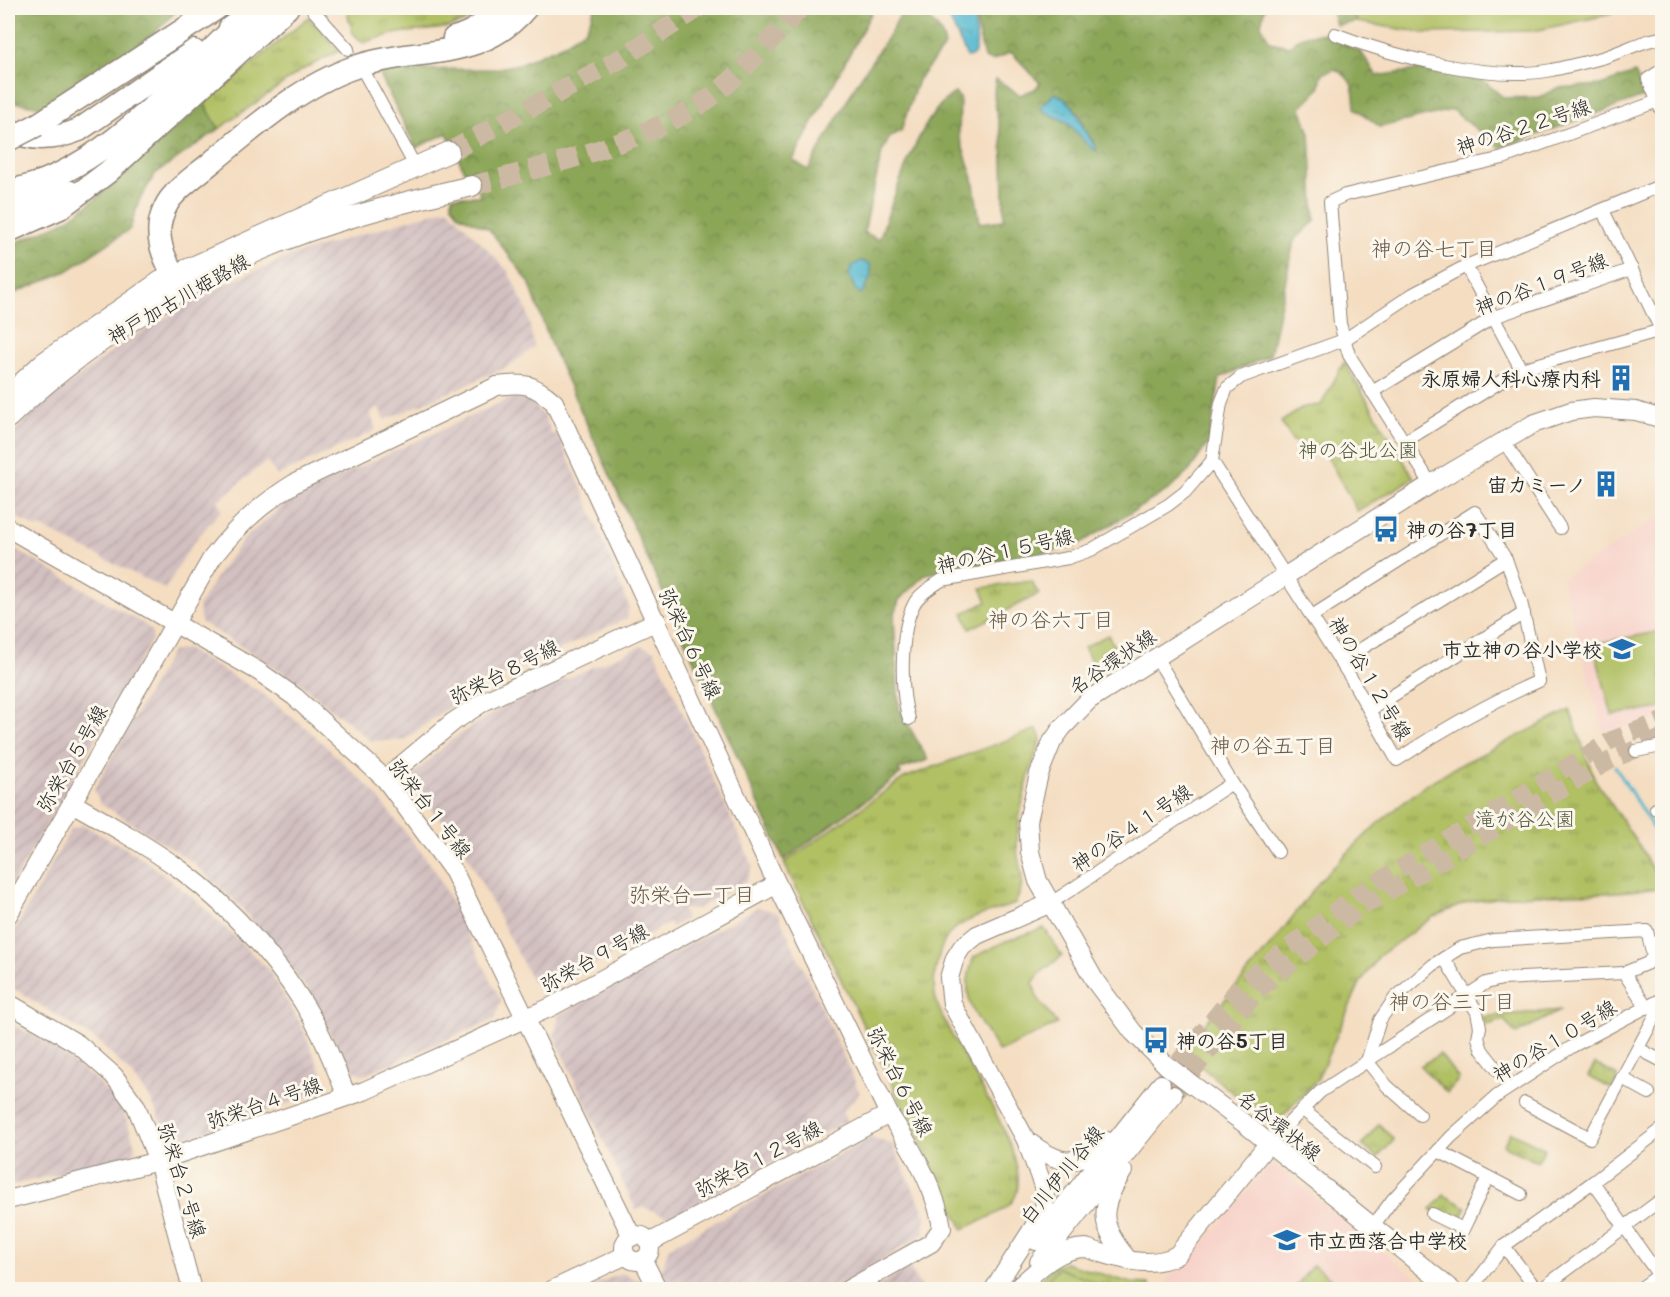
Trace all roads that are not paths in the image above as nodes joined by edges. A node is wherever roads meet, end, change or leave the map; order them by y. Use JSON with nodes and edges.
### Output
{"nodes":[{"id":1,"x":219,"y":8,"type":"edge"},
{"id":2,"x":287,"y":8,"type":"edge"},
{"id":3,"x":497,"y":8,"type":"edge"},
{"id":4,"x":526,"y":8,"type":"edge"},
{"id":5,"x":303,"y":9,"type":"edge"},
{"id":6,"x":252,"y":22,"type":"edge"},
{"id":7,"x":1335,"y":34,"type":"dead end"},
{"id":8,"x":1662,"y":38,"type":"edge"},
{"id":9,"x":348,"y":49,"type":"dead end"},
{"id":10,"x":1662,"y":70,"type":"edge"},
{"id":11,"x":364,"y":74,"type":"dead end"},
{"id":12,"x":141,"y":86,"type":"junction"},
{"id":13,"x":1660,"y":107,"type":"edge"},
{"id":14,"x":8,"y":130,"type":"edge"},
{"id":15,"x":8,"y":140,"type":"edge"},
{"id":16,"x":449,"y":152,"type":"tunnel mouth"},
{"id":17,"x":415,"y":166,"type":"junction"},
{"id":18,"x":108,"y":172,"type":"junction"},
{"id":19,"x":472,"y":186,"type":"tunnel mouth"},
{"id":20,"x":1661,"y":189,"type":"edge"},
{"id":21,"x":8,"y":191,"type":"edge"},
{"id":22,"x":8,"y":209,"type":"edge"},
{"id":23,"x":1604,"y":210,"type":"junction"},
{"id":24,"x":8,"y":231,"type":"edge"},
{"id":25,"x":1466,"y":266,"type":"junction"},
{"id":26,"x":1632,"y":269,"type":"junction"},
{"id":27,"x":172,"y":286,"type":"junction"},
{"id":28,"x":1494,"y":317,"type":"junction"},
{"id":29,"x":1662,"y":331,"type":"edge"},
{"id":30,"x":1344,"y":340,"type":"junction"},
{"id":31,"x":1521,"y":369,"type":"junction"},
{"id":32,"x":1372,"y":392,"type":"junction"},
{"id":33,"x":8,"y":396,"type":"edge"},
{"id":34,"x":8,"y":418,"type":"edge"},
{"id":35,"x":1662,"y":419,"type":"edge"},
{"id":36,"x":1504,"y":441,"type":"junction"},
{"id":37,"x":1404,"y":442,"type":"junction"},
{"id":38,"x":1212,"y":461,"type":"junction"},
{"id":39,"x":1431,"y":484,"type":"junction"},
{"id":40,"x":8,"y":528,"type":"edge"},
{"id":41,"x":1560,"y":528,"type":"dead end"},
{"id":42,"x":1506,"y":559,"type":"junction"},
{"id":43,"x":1285,"y":577,"type":"junction"},
{"id":44,"x":1524,"y":613,"type":"junction"},
{"id":45,"x":1312,"y":616,"type":"junction"},
{"id":46,"x":657,"y":621,"type":"junction"},
{"id":47,"x":174,"y":622,"type":"junction"},
{"id":48,"x":1156,"y":657,"type":"junction"},
{"id":49,"x":1340,"y":662,"type":"junction"},
{"id":50,"x":1370,"y":711,"type":"junction"},
{"id":51,"x":909,"y":719,"type":"dead end"},
{"id":52,"x":1662,"y":746,"type":"edge"},
{"id":53,"x":1636,"y":751,"type":"dead end"},
{"id":54,"x":385,"y":779,"type":"junction"},
{"id":55,"x":1232,"y":783,"type":"junction"},
{"id":56,"x":72,"y":803,"type":"junction"},
{"id":57,"x":1278,"y":852,"type":"dead end"},
{"id":58,"x":777,"y":884,"type":"junction"},
{"id":59,"x":1051,"y":903,"type":"junction"},
{"id":60,"x":8,"y":915,"type":"edge"},
{"id":61,"x":1444,"y":958,"type":"junction"},
{"id":62,"x":1624,"y":973,"type":"junction"},
{"id":63,"x":1466,"y":995,"type":"junction"},
{"id":64,"x":1662,"y":1001,"type":"edge"},
{"id":65,"x":8,"y":1003,"type":"edge"},
{"id":66,"x":1647,"y":1008,"type":"junction"},
{"id":67,"x":527,"y":1018,"type":"junction"},
{"id":68,"x":1638,"y":1048,"type":"junction"},
{"id":69,"x":1367,"y":1061,"type":"junction"},
{"id":70,"x":1662,"y":1061,"type":"edge"},
{"id":71,"x":1622,"y":1078,"type":"junction"},
{"id":72,"x":1510,"y":1086,"type":"junction"},
{"id":73,"x":1649,"y":1093,"type":"dead end"},
{"id":74,"x":347,"y":1096,"type":"junction"},
{"id":75,"x":1525,"y":1102,"type":"dead end"},
{"id":76,"x":1303,"y":1110,"type":"junction"},
{"id":77,"x":1160,"y":1113,"type":"junction"},
{"id":78,"x":889,"y":1114,"type":"junction"},
{"id":79,"x":1420,"y":1115,"type":"dead end"},
{"id":80,"x":1132,"y":1121,"type":"junction"},
{"id":81,"x":1662,"y":1129,"type":"edge"},
{"id":82,"x":1026,"y":1140,"type":"junction"},
{"id":83,"x":1268,"y":1144,"type":"junction"},
{"id":84,"x":1438,"y":1151,"type":"junction"},
{"id":85,"x":158,"y":1161,"type":"junction"},
{"id":86,"x":1374,"y":1167,"type":"dead end"},
{"id":87,"x":1488,"y":1176,"type":"junction"},
{"id":88,"x":1593,"y":1182,"type":"junction"},
{"id":89,"x":1521,"y":1194,"type":"dead end"},
{"id":90,"x":1662,"y":1199,"type":"edge"},
{"id":91,"x":8,"y":1200,"type":"edge"},
{"id":92,"x":1432,"y":1214,"type":"dead end"},
{"id":93,"x":1373,"y":1226,"type":"junction"},
{"id":94,"x":1625,"y":1227,"type":"junction"},
{"id":95,"x":1504,"y":1246,"type":"junction"},
{"id":96,"x":638,"y":1249,"type":"junction"},
{"id":97,"x":1126,"y":1257,"type":"junction"},
{"id":98,"x":1661,"y":1276,"type":"edge"},
{"id":99,"x":994,"y":1289,"type":"edge"},
{"id":100,"x":1016,"y":1289,"type":"edge"},
{"id":101,"x":192,"y":1290,"type":"edge"},
{"id":102,"x":552,"y":1290,"type":"edge"},
{"id":103,"x":658,"y":1290,"type":"edge"},
{"id":104,"x":848,"y":1290,"type":"edge"},
{"id":105,"x":1452,"y":1290,"type":"edge"},
{"id":106,"x":1470,"y":1290,"type":"edge"},
{"id":107,"x":1538,"y":1290,"type":"edge"},
{"id":108,"x":1638,"y":1290,"type":"edge"}],
"edges":[{"from":1,"to":12,"type":"highway"},
{"from":1,"to":15,"type":"highway","bridge":true},
{"from":2,"to":6,"type":"highway"},
{"from":3,"to":27,"type":"highway"},
{"from":4,"to":27,"type":"highway"},
{"from":5,"to":6,"type":"highway"},
{"from":5,"to":9,"type":"street"},
{"from":6,"to":12,"type":"highway"},
{"from":6,"to":18,"type":"highway"},
{"from":6,"to":21,"type":"highway"},
{"from":7,"to":8,"type":"street"},
{"from":10,"to":13,"type":"street"},
{"from":11,"to":17,"type":"street"},
{"from":12,"to":14,"type":"highway"},
{"from":13,"to":30,"type":"street","name":"神の谷２２号線"},
{"from":16,"to":17,"type":"main road","name":"神戸加古川姫路線"},
{"from":17,"to":27,"type":"main road","name":"神戸加古川姫路線"},
{"from":18,"to":22,"type":"highway"},
{"from":18,"to":24,"type":"highway"},
{"from":19,"to":27,"type":"main road","name":"神戸加古川姫路線"},
{"from":20,"to":23,"type":"street"},
{"from":23,"to":25,"type":"street"},
{"from":23,"to":26,"type":"street"},
{"from":25,"to":28,"type":"street"},
{"from":25,"to":30,"type":"street"},
{"from":26,"to":28,"type":"street","name":"神の谷１９号線"},
{"from":26,"to":29,"type":"street"},
{"from":27,"to":33,"type":"main road","name":"神戸加古川姫路線"},
{"from":27,"to":34,"type":"main road","name":"神戸加古川姫路線"},
{"from":28,"to":31,"type":"street"},
{"from":28,"to":32,"type":"street","name":"神の谷１９号線"},
{"from":29,"to":31,"type":"street"},
{"from":30,"to":32,"type":"street"},
{"from":30,"to":38,"type":"street"},
{"from":31,"to":37,"type":"street"},
{"from":32,"to":37,"type":"street"},
{"from":35,"to":36,"type":"street","name":"名谷環状線"},
{"from":36,"to":39,"type":"street","name":"名谷環状線"},
{"from":36,"to":41,"type":"street"},
{"from":37,"to":39,"type":"street"},
{"from":38,"to":43,"type":"street","name":"神の谷１２号線"},
{"from":38,"to":51,"type":"street","name":"神の谷１５号線"},
{"from":39,"to":43,"type":"street","name":"名谷環状線"},
{"from":40,"to":47,"type":"street","name":"弥栄台１号線"},
{"from":42,"to":44,"type":"street","name":"神の谷１２号線"},
{"from":42,"to":45,"type":"street","name":"神の谷１２号線"},
{"from":42,"to":49,"type":"street"},
{"from":43,"to":45,"type":"street","name":"神の谷１２号線"},
{"from":43,"to":48,"type":"street","name":"名谷環状線"},
{"from":44,"to":50,"type":"street"},
{"from":44,"to":50,"type":"street","name":"神の谷１２号線"},
{"from":45,"to":49,"type":"street","name":"神の谷１２号線"},
{"from":46,"to":47,"type":"street","name":"弥栄台６号線"},
{"from":46,"to":54,"type":"street","name":"弥栄台８号線"},
{"from":46,"to":58,"type":"street","name":"弥栄台６号線"},
{"from":47,"to":54,"type":"street","name":"弥栄台１号線"},
{"from":47,"to":56,"type":"street","name":"弥栄台５号線"},
{"from":48,"to":55,"type":"street"},
{"from":48,"to":59,"type":"street","name":"名谷環状線"},
{"from":49,"to":50,"type":"street","name":"神の谷１２号線"},
{"from":52,"to":53,"type":"street"},
{"from":54,"to":67,"type":"street","name":"弥栄台１号線"},
{"from":55,"to":57,"type":"street"},
{"from":55,"to":59,"type":"street","name":"神の谷４１号線"},
{"from":56,"to":60,"type":"street","name":"弥栄台５号線"},
{"from":56,"to":74,"type":"street"},
{"from":58,"to":67,"type":"street","name":"弥栄台９号線"},
{"from":58,"to":78,"type":"street","name":"弥栄台６号線"},
{"from":59,"to":82,"type":"street"},
{"from":59,"to":83,"type":"street","name":"名谷環状線"},
{"from":61,"to":62,"type":"street"},
{"from":61,"to":63,"type":"street"},
{"from":61,"to":69,"type":"street"},
{"from":62,"to":63,"type":"street"},
{"from":62,"to":66,"type":"street"},
{"from":63,"to":69,"type":"street"},
{"from":63,"to":72,"type":"street"},
{"from":64,"to":66,"type":"street","name":"神の谷１０号線"},
{"from":64,"to":68,"type":"street"},
{"from":65,"to":85,"type":"street","name":"弥栄台２号線"},
{"from":66,"to":72,"type":"street","name":"神の谷１０号線"},
{"from":67,"to":74,"type":"street","name":"弥栄台４号線"},
{"from":67,"to":96,"type":"street","name":"弥栄台１号線"},
{"from":68,"to":70,"type":"street"},
{"from":68,"to":71,"type":"street"},
{"from":69,"to":76,"type":"street"},
{"from":69,"to":79,"type":"street"},
{"from":71,"to":73,"type":"street"},
{"from":71,"to":75,"type":"street"},
{"from":72,"to":84,"type":"street","name":"神の谷１０号線"},
{"from":74,"to":85,"type":"street","name":"弥栄台４号線"},
{"from":76,"to":83,"type":"street"},
{"from":76,"to":86,"type":"street"},
{"from":77,"to":80,"type":"street","name":"白川伊川谷線"},
{"from":77,"to":97,"type":"street"},
{"from":77,"to":100,"type":"street","name":"白川伊川谷線"},
{"from":78,"to":96,"type":"street","name":"弥栄台１２号線"},
{"from":78,"to":104,"type":"street","name":"弥栄台６号線"},
{"from":80,"to":82,"type":"street"},
{"from":80,"to":99,"type":"street","name":"白川伊川谷線"},
{"from":81,"to":88,"type":"street"},
{"from":82,"to":99,"type":"street"},
{"from":83,"to":93,"type":"street","name":"名谷環状線"},
{"from":83,"to":97,"type":"street"},
{"from":84,"to":87,"type":"street"},
{"from":84,"to":93,"type":"street","name":"神の谷１０号線"},
{"from":85,"to":91,"type":"street","name":"弥栄台４号線"},
{"from":85,"to":101,"type":"street","name":"弥栄台２号線"},
{"from":87,"to":89,"type":"street"},
{"from":87,"to":92,"type":"street"},
{"from":88,"to":94,"type":"street"},
{"from":88,"to":95,"type":"street"},
{"from":90,"to":94,"type":"street"},
{"from":93,"to":105,"type":"street","name":"名谷環状線"},
{"from":94,"to":98,"type":"street"},
{"from":94,"to":107,"type":"street"},
{"from":95,"to":106,"type":"street"},
{"from":95,"to":107,"type":"street"},
{"from":96,"to":102,"type":"street"},
{"from":96,"to":103,"type":"street"},
{"from":97,"to":100,"type":"street"},
{"from":98,"to":108,"type":"street"}]}
